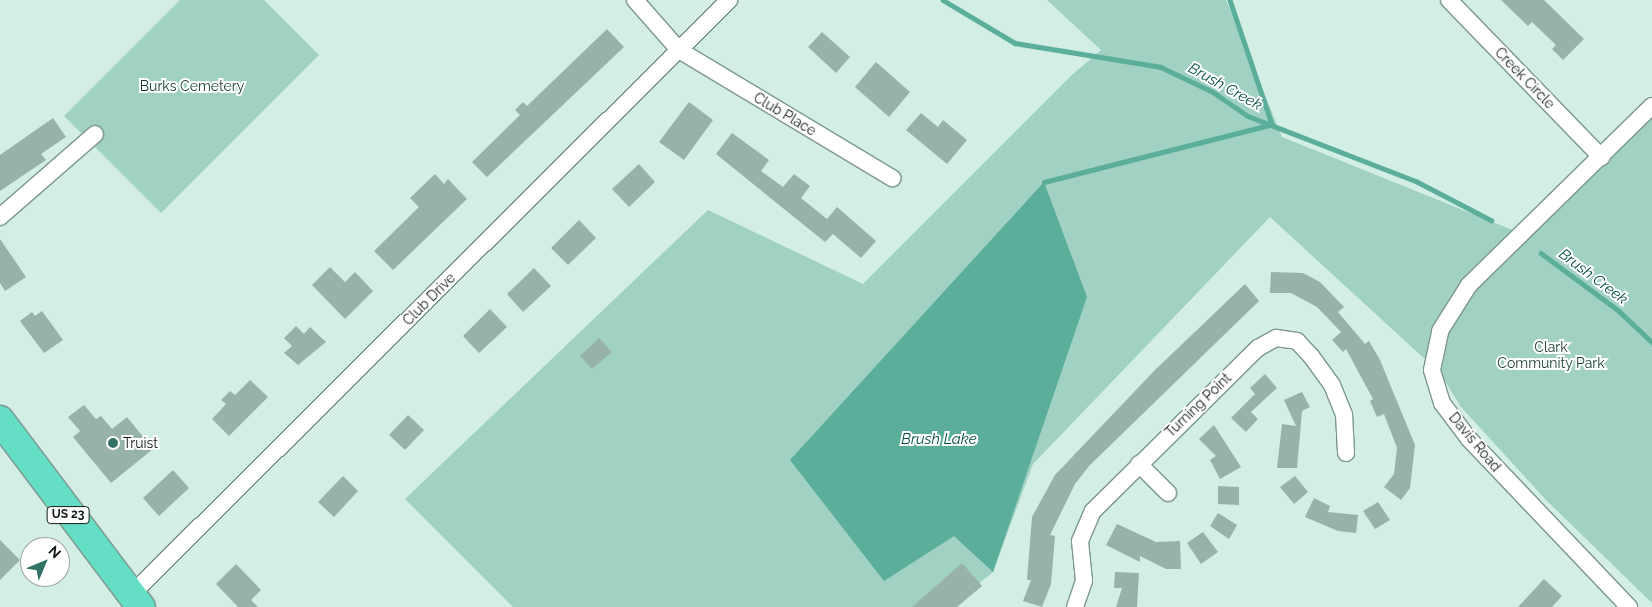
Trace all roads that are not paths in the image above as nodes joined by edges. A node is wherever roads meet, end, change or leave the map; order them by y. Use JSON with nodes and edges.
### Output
{"nodes":[{"id":1,"x":635,"y":0,"type":"edge"},
{"id":2,"x":729,"y":0,"type":"edge"},
{"id":3,"x":1449,"y":0,"type":"edge"},
{"id":4,"x":679,"y":50,"type":"junction"},
{"id":5,"x":1652,"y":106,"type":"edge"},
{"id":6,"x":95,"y":134,"type":"dead end"},
{"id":7,"x":1601,"y":157,"type":"junction"},
{"id":8,"x":892,"y":178,"type":"dead end"},
{"id":9,"x":0,"y":217,"type":"edge"},
{"id":10,"x":0,"y":420,"type":"edge"},
{"id":11,"x":1346,"y":453,"type":"dead end"},
{"id":12,"x":1139,"y":464,"type":"junction"},
{"id":13,"x":1168,"y":493,"type":"dead end"},
{"id":14,"x":136,"y":601,"type":"edge"},
{"id":15,"x":1626,"y":606,"type":"edge"},
{"id":16,"x":1075,"y":607,"type":"edge"}],
"edges":[{"from":1,"to":4,"type":"street"},
{"from":2,"to":4,"type":"street","name":"Club Drive"},
{"from":3,"to":7,"type":"street","name":"Creek Circle"},
{"from":4,"to":8,"type":"street","name":"Club Place"},
{"from":4,"to":14,"type":"street","name":"Club Drive"},
{"from":5,"to":7,"type":"street","name":"Davis Road"},
{"from":6,"to":9,"type":"street"},
{"from":7,"to":15,"type":"street","name":"Davis Road"},
{"from":10,"to":14,"type":"highway","number":"US 23"},
{"from":11,"to":12,"type":"street","name":"Turning Point"},
{"from":12,"to":13,"type":"street"},
{"from":12,"to":16,"type":"street","name":"Turning Point"}]}
